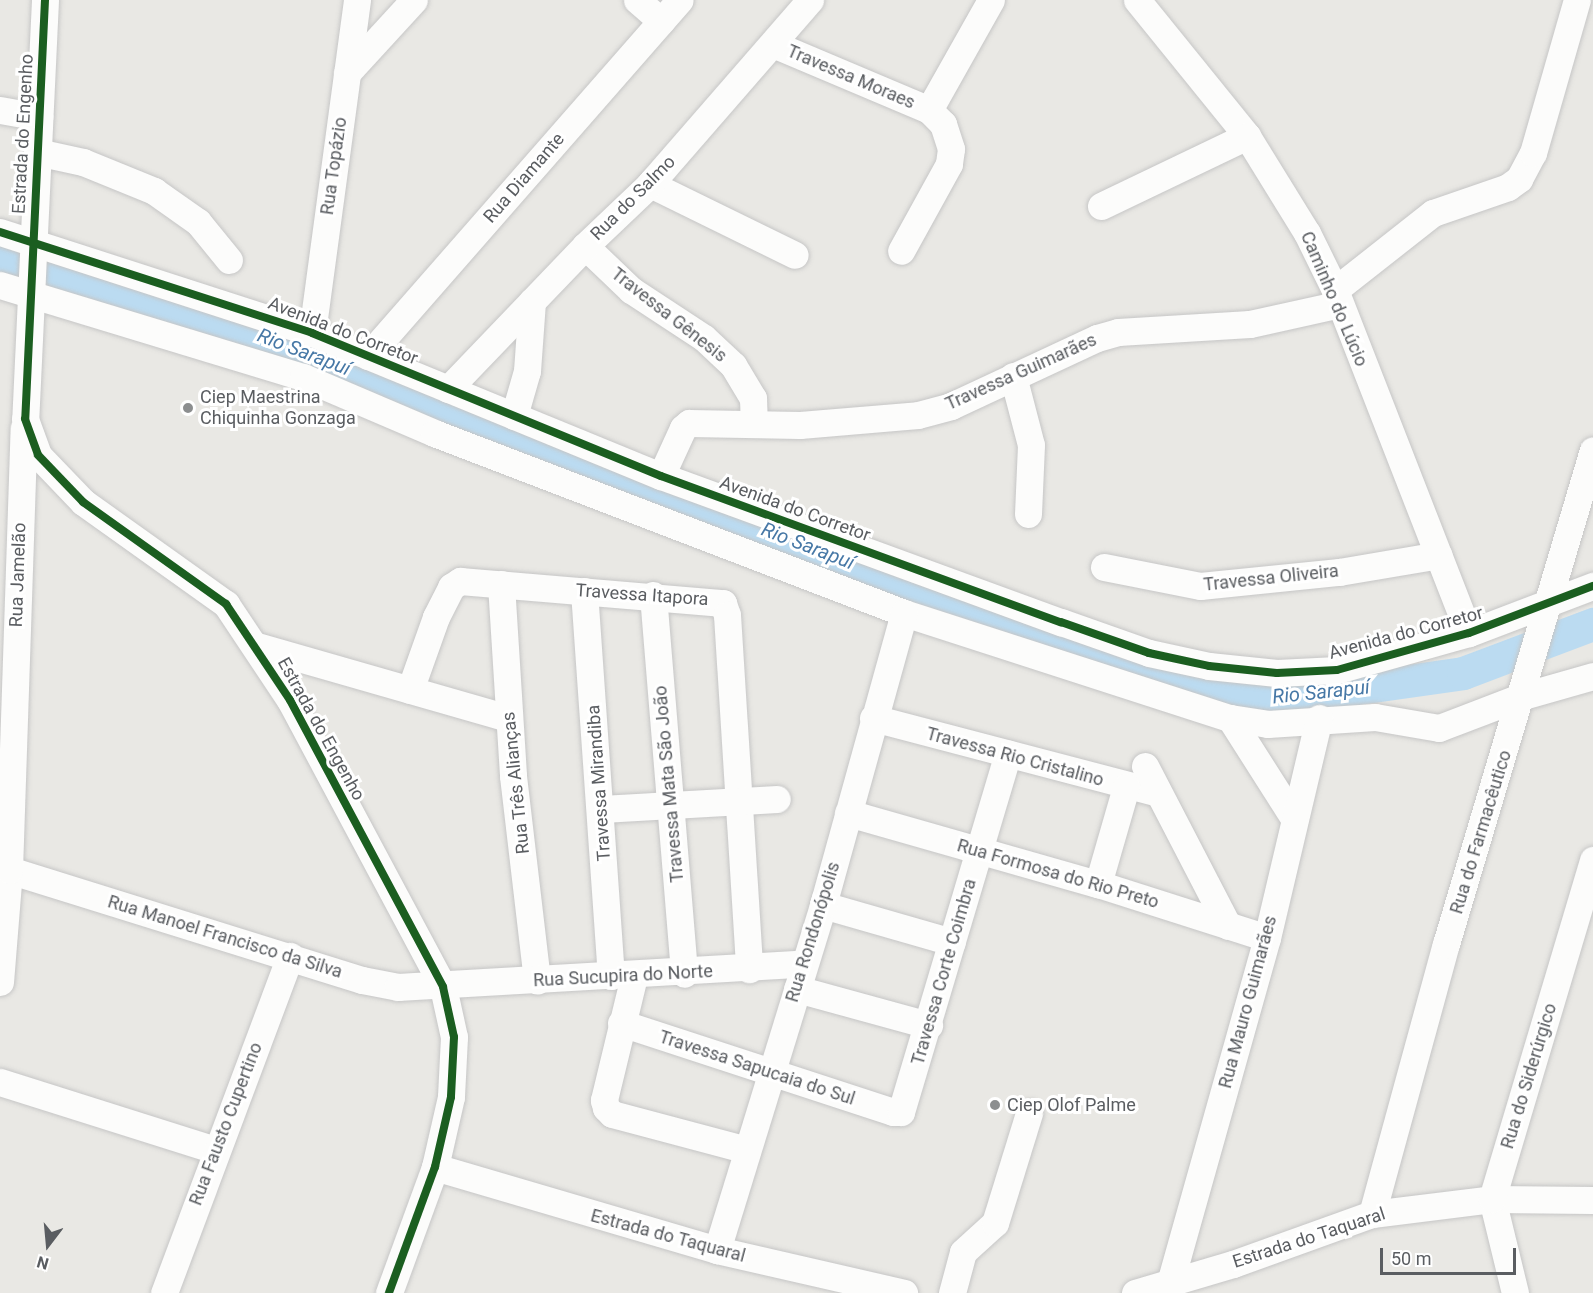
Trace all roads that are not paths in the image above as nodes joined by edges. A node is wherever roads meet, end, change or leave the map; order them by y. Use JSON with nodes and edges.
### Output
{"nodes":[{"id":1,"x":45,"y":0,"type":"edge"},
{"id":2,"x":357,"y":0,"type":"edge"},
{"id":3,"x":414,"y":0,"type":"edge"},
{"id":4,"x":637,"y":0,"type":"edge"},
{"id":5,"x":680,"y":0,"type":"edge"},
{"id":6,"x":810,"y":0,"type":"edge"},
{"id":7,"x":991,"y":0,"type":"edge"},
{"id":8,"x":1137,"y":0,"type":"edge"},
{"id":9,"x":1576,"y":0,"type":"edge"},
{"id":10,"x":661,"y":21,"type":"junction"},
{"id":11,"x":773,"y":44,"type":"junction"},
{"id":12,"x":347,"y":73,"type":"junction"},
{"id":13,"x":0,"y":110,"type":"edge"},
{"id":14,"x":929,"y":110,"type":"junction"},
{"id":15,"x":39,"y":117,"type":"junction"},
{"id":16,"x":1247,"y":136,"type":"junction"},
{"id":17,"x":37,"y":152,"type":"junction"},
{"id":18,"x":650,"y":184,"type":"junction"},
{"id":19,"x":1101,"y":206,"type":"dead end"},
{"id":20,"x":0,"y":232,"type":"edge"},
{"id":21,"x":585,"y":246,"type":"junction"},
{"id":22,"x":33,"y":248,"type":"junction"},
{"id":23,"x":901,"y":251,"type":"dead end"},
{"id":24,"x":795,"y":255,"type":"dead end"},
{"id":25,"x":229,"y":260,"type":"dead end"},
{"id":26,"x":0,"y":285,"type":"edge"},
{"id":27,"x":31,"y":288,"type":"junction"},
{"id":28,"x":1337,"y":297,"type":"junction"},
{"id":29,"x":531,"y":301,"type":"junction"},
{"id":30,"x":312,"y":333,"type":"junction"},
{"id":31,"x":368,"y":356,"type":"junction"},
{"id":32,"x":1013,"y":376,"type":"junction"},
{"id":33,"x":447,"y":389,"type":"junction"},
{"id":34,"x":514,"y":416,"type":"junction"},
{"id":35,"x":25,"y":419,"type":"junction"},
{"id":36,"x":754,"y":423,"type":"junction"},
{"id":37,"x":1593,"y":450,"type":"edge"},
{"id":38,"x":662,"y":476,"type":"junction"},
{"id":39,"x":1029,"y":514,"type":"dead end"},
{"id":40,"x":1439,"y":555,"type":"junction"},
{"id":41,"x":1104,"y":567,"type":"dead end"},
{"id":42,"x":501,"y":584,"type":"junction"},
{"id":43,"x":9,"y":585,"type":"edge"},
{"id":44,"x":1593,"y":586,"type":"edge"},
{"id":45,"x":584,"y":591,"type":"junction"},
{"id":46,"x":653,"y":595,"type":"junction"},
{"id":47,"x":1549,"y":601,"type":"junction"},
{"id":48,"x":904,"y":613,"type":"junction"},
{"id":49,"x":1469,"y":633,"type":"junction"},
{"id":50,"x":257,"y":646,"type":"junction"},
{"id":51,"x":1593,"y":676,"type":"edge"},
{"id":52,"x":1525,"y":687,"type":"junction"},
{"id":53,"x":410,"y":690,"type":"junction"},
{"id":54,"x":508,"y":718,"type":"junction"},
{"id":55,"x":873,"y":718,"type":"junction"},
{"id":56,"x":1230,"y":718,"type":"junction"},
{"id":57,"x":1319,"y":718,"type":"junction"},
{"id":58,"x":1008,"y":754,"type":"junction"},
{"id":59,"x":1144,"y":766,"type":"dead end"},
{"id":60,"x":1126,"y":787,"type":"junction"},
{"id":61,"x":1158,"y":793,"type":"junction"},
{"id":62,"x":777,"y":799,"type":"dead end"},
{"id":63,"x":739,"y":802,"type":"junction"},
{"id":64,"x":671,"y":805,"type":"junction"},
{"id":65,"x":602,"y":808,"type":"junction"},
{"id":66,"x":848,"y":813,"type":"junction"},
{"id":67,"x":1293,"y":817,"type":"junction"},
{"id":68,"x":978,"y":850,"type":"junction"},
{"id":69,"x":1593,"y":860,"type":"edge"},
{"id":70,"x":9,"y":870,"type":"junction"},
{"id":71,"x":1098,"y":884,"type":"junction"},
{"id":72,"x":823,"y":905,"type":"junction"},
{"id":73,"x":1228,"y":926,"type":"junction"},
{"id":74,"x":1267,"y":938,"type":"junction"},
{"id":75,"x":952,"y":942,"type":"junction"},
{"id":76,"x":290,"y":956,"type":"junction"},
{"id":77,"x":749,"y":969,"type":"junction"},
{"id":78,"x":684,"y":974,"type":"junction"},
{"id":79,"x":622,"y":976,"type":"junction"},
{"id":80,"x":800,"y":976,"type":"junction"},
{"id":81,"x":537,"y":981,"type":"junction"},
{"id":82,"x":0,"y":982,"type":"edge"},
{"id":83,"x":443,"y":987,"type":"junction"},
{"id":84,"x":621,"y":1023,"type":"junction"},
{"id":85,"x":929,"y":1025,"type":"junction"},
{"id":86,"x":770,"y":1071,"type":"junction"},
{"id":87,"x":0,"y":1082,"type":"edge"},
{"id":88,"x":893,"y":1112,"type":"joint"},
{"id":89,"x":1029,"y":1113,"type":"dead end"},
{"id":90,"x":216,"y":1150,"type":"junction"},
{"id":91,"x":747,"y":1150,"type":"junction"},
{"id":92,"x":435,"y":1167,"type":"junction"},
{"id":93,"x":1492,"y":1199,"type":"junction"},
{"id":94,"x":1593,"y":1200,"type":"edge"},
{"id":95,"x":1372,"y":1214,"type":"junction"},
{"id":96,"x":717,"y":1250,"type":"junction"},
{"id":97,"x":1170,"y":1283,"type":"junction"},
{"id":98,"x":849,"y":1287,"type":"edge"},
{"id":99,"x":164,"y":1293,"type":"edge"},
{"id":100,"x":390,"y":1293,"type":"edge"},
{"id":101,"x":904,"y":1293,"type":"edge"},
{"id":102,"x":952,"y":1293,"type":"edge"},
{"id":103,"x":1135,"y":1293,"type":"edge"},
{"id":104,"x":1515,"y":1293,"type":"edge"}],
"edges":[{"from":1,"to":15,"type":"street","name":"Estrada do Engenho"},
{"from":2,"to":12,"type":"street","name":"Rua Topázio"},
{"from":3,"to":12,"type":"street"},
{"from":4,"to":10,"type":"street"},
{"from":5,"to":10,"type":"street","name":"Rua Diamante"},
{"from":6,"to":11,"type":"street","name":"Rua do Salmo"},
{"from":7,"to":14,"type":"street","name":"Travessa Moraes"},
{"from":8,"to":16,"type":"street","name":"Caminho do Lúcio"},
{"from":9,"to":28,"type":"street"},
{"from":10,"to":31,"type":"street","name":"Rua Diamante"},
{"from":11,"to":14,"type":"street","name":"Travessa Moraes"},
{"from":11,"to":18,"type":"street","name":"Rua do Salmo"},
{"from":12,"to":30,"type":"street","name":"Rua Topázio"},
{"from":13,"to":15,"type":"street"},
{"from":14,"to":23,"type":"street","name":"Travessa Moraes"},
{"from":15,"to":17,"type":"street","name":"Estrada do Engenho"},
{"from":16,"to":19,"type":"street"},
{"from":16,"to":28,"type":"street","name":"Caminho do Lúcio"},
{"from":17,"to":22,"type":"street","name":"Estrada do Engenho"},
{"from":17,"to":25,"type":"street"},
{"from":18,"to":21,"type":"street","name":"Rua do Salmo"},
{"from":18,"to":24,"type":"street"},
{"from":20,"to":22,"type":"street","name":"Avenida do Corretor"},
{"from":21,"to":29,"type":"street","name":"Rua do Salmo"},
{"from":21,"to":36,"type":"street","name":"Travessa Gênesis"},
{"from":22,"to":27,"type":"street","name":"Estrada do Engenho"},
{"from":22,"to":30,"type":"street","name":"Avenida do Corretor"},
{"from":26,"to":27,"type":"street"},
{"from":27,"to":35,"type":"street","name":"Estrada do Engenho"},
{"from":27,"to":48,"type":"street"},
{"from":28,"to":32,"type":"street","name":"Travessa Guimarães"},
{"from":28,"to":40,"type":"street","name":"Caminho do Lúcio"},
{"from":29,"to":33,"type":"street","name":"Rua do Salmo"},
{"from":29,"to":34,"type":"street"},
{"from":30,"to":31,"type":"street","name":"Avenida do Corretor"},
{"from":31,"to":33,"type":"street","name":"Avenida do Corretor"},
{"from":32,"to":36,"type":"street","name":"Travessa Guimarães"},
{"from":32,"to":39,"type":"street"},
{"from":33,"to":34,"type":"street","name":"Avenida do Corretor"},
{"from":34,"to":38,"type":"street","name":"Avenida do Corretor"},
{"from":35,"to":43,"type":"street","name":"Rua Jamelão"},
{"from":35,"to":50,"type":"street","name":"Estrada do Engenho"},
{"from":36,"to":38,"type":"street","name":"Travessa Guimarães"},
{"from":37,"to":47,"type":"street","name":"Rua do Farmacêutico"},
{"from":38,"to":49,"type":"street","name":"Avenida do Corretor"},
{"from":40,"to":41,"type":"street","name":"Travessa Oliveira"},
{"from":40,"to":49,"type":"street","name":"Caminho do Lúcio"},
{"from":42,"to":45,"type":"street","name":"Travessa Itapora"},
{"from":42,"to":53,"type":"street","name":"Travessa Itapora"},
{"from":42,"to":54,"type":"street","name":"Rua Três Alianças"},
{"from":43,"to":70,"type":"street","name":"Rua Jamelão"},
{"from":44,"to":47,"type":"street","name":"Avenida do Corretor"},
{"from":45,"to":46,"type":"street","name":"Travessa Itapora"},
{"from":45,"to":65,"type":"street","name":"Travessa Mirandiba"},
{"from":46,"to":63,"type":"street","name":"Travessa Itapora"},
{"from":46,"to":64,"type":"street","name":"Travessa Mata São João"},
{"from":47,"to":49,"type":"street","name":"Avenida do Corretor"},
{"from":47,"to":52,"type":"street","name":"Rua do Farmacêutico"},
{"from":48,"to":55,"type":"street","name":"Rua Rondonópolis"},
{"from":48,"to":56,"type":"street"},
{"from":50,"to":53,"type":"street"},
{"from":50,"to":83,"type":"street","name":"Estrada do Engenho"},
{"from":51,"to":52,"type":"street"},
{"from":52,"to":57,"type":"street"},
{"from":52,"to":95,"type":"street","name":"Rua do Farmacêutico"},
{"from":53,"to":54,"type":"street"},
{"from":54,"to":81,"type":"street","name":"Rua Três Alianças"},
{"from":55,"to":58,"type":"street","name":"Travessa Rio Cristalino"},
{"from":55,"to":66,"type":"street","name":"Rua Rondonópolis"},
{"from":56,"to":57,"type":"street"},
{"from":56,"to":67,"type":"street"},
{"from":57,"to":67,"type":"street","name":"Rua Mauro Guimarães"},
{"from":58,"to":60,"type":"street","name":"Travessa Rio Cristalino"},
{"from":58,"to":68,"type":"street","name":"Travessa Corte Coimbra"},
{"from":59,"to":61,"type":"street"},
{"from":60,"to":61,"type":"street","name":"Travessa Rio Cristalino"},
{"from":60,"to":71,"type":"street"},
{"from":61,"to":73,"type":"street"},
{"from":62,"to":63,"type":"street"},
{"from":63,"to":64,"type":"street"},
{"from":63,"to":77,"type":"street","name":"Travessa Itapora"},
{"from":64,"to":65,"type":"street"},
{"from":64,"to":78,"type":"street","name":"Travessa Mata São João"},
{"from":65,"to":79,"type":"street","name":"Travessa Mirandiba"},
{"from":66,"to":68,"type":"street","name":"Rua Formosa do Rio Preto"},
{"from":66,"to":72,"type":"street","name":"Rua Rondonópolis"},
{"from":67,"to":74,"type":"street","name":"Rua Mauro Guimarães"},
{"from":68,"to":71,"type":"street","name":"Rua Formosa do Rio Preto"},
{"from":68,"to":75,"type":"street","name":"Travessa Corte Coimbra"},
{"from":69,"to":93,"type":"street","name":"Rua do Siderúrgico"},
{"from":70,"to":76,"type":"street","name":"Rua Manoel Francisco da Silva"},
{"from":70,"to":82,"type":"street","name":"Rua Jamelão"},
{"from":71,"to":73,"type":"street","name":"Rua Formosa do Rio Preto"},
{"from":72,"to":75,"type":"street"},
{"from":72,"to":80,"type":"street","name":"Rua Rondonópolis"},
{"from":73,"to":74,"type":"street","name":"Rua Formosa do Rio Preto"},
{"from":74,"to":97,"type":"street","name":"Rua Mauro Guimarães"},
{"from":75,"to":85,"type":"street","name":"Travessa Corte Coimbra"},
{"from":76,"to":83,"type":"street","name":"Rua Manoel Francisco da Silva"},
{"from":76,"to":90,"type":"street","name":"Rua Fausto Cupertino"},
{"from":77,"to":78,"type":"street","name":"Rua Sucupira do Norte"},
{"from":77,"to":80,"type":"street","name":"Rua Sucupira do Norte"},
{"from":78,"to":79,"type":"street","name":"Rua Sucupira do Norte"},
{"from":79,"to":81,"type":"street","name":"Rua Sucupira do Norte"},
{"from":79,"to":84,"type":"street","name":"Travessa Mirandiba"},
{"from":80,"to":85,"type":"street"},
{"from":80,"to":86,"type":"street","name":"Rua Rondonópolis"},
{"from":81,"to":83,"type":"street","name":"Rua Sucupira do Norte"},
{"from":83,"to":92,"type":"street","name":"Estrada do Engenho"},
{"from":84,"to":86,"type":"street","name":"Travessa Sapucaia do Sul"},
{"from":84,"to":91,"type":"street","name":"Travessa Mirandiba"},
{"from":85,"to":88,"type":"street","name":"Travessa Corte Coimbra"},
{"from":86,"to":88,"type":"street","name":"Travessa Sapucaia do Sul"},
{"from":86,"to":91,"type":"street","name":"Rua Rondonópolis"},
{"from":87,"to":90,"type":"street"},
{"from":89,"to":102,"type":"street"},
{"from":90,"to":99,"type":"street","name":"Rua Fausto Cupertino"},
{"from":91,"to":96,"type":"street","name":"Rua Rondonópolis"},
{"from":92,"to":96,"type":"street","name":"Estrada do Taquaral"},
{"from":92,"to":100,"type":"street","name":"Estrada do Engenho"},
{"from":93,"to":94,"type":"street","name":"Estrada do Taquaral"},
{"from":93,"to":95,"type":"street","name":"Estrada do Taquaral"},
{"from":93,"to":104,"type":"street"},
{"from":95,"to":97,"type":"street","name":"Estrada do Taquaral"},
{"from":96,"to":98,"type":"street","name":"Estrada do Taquaral"},
{"from":97,"to":103,"type":"street","name":"Estrada do Taquaral"},
{"from":98,"to":101,"type":"street","name":"Estrada do Taquaral"}]}
